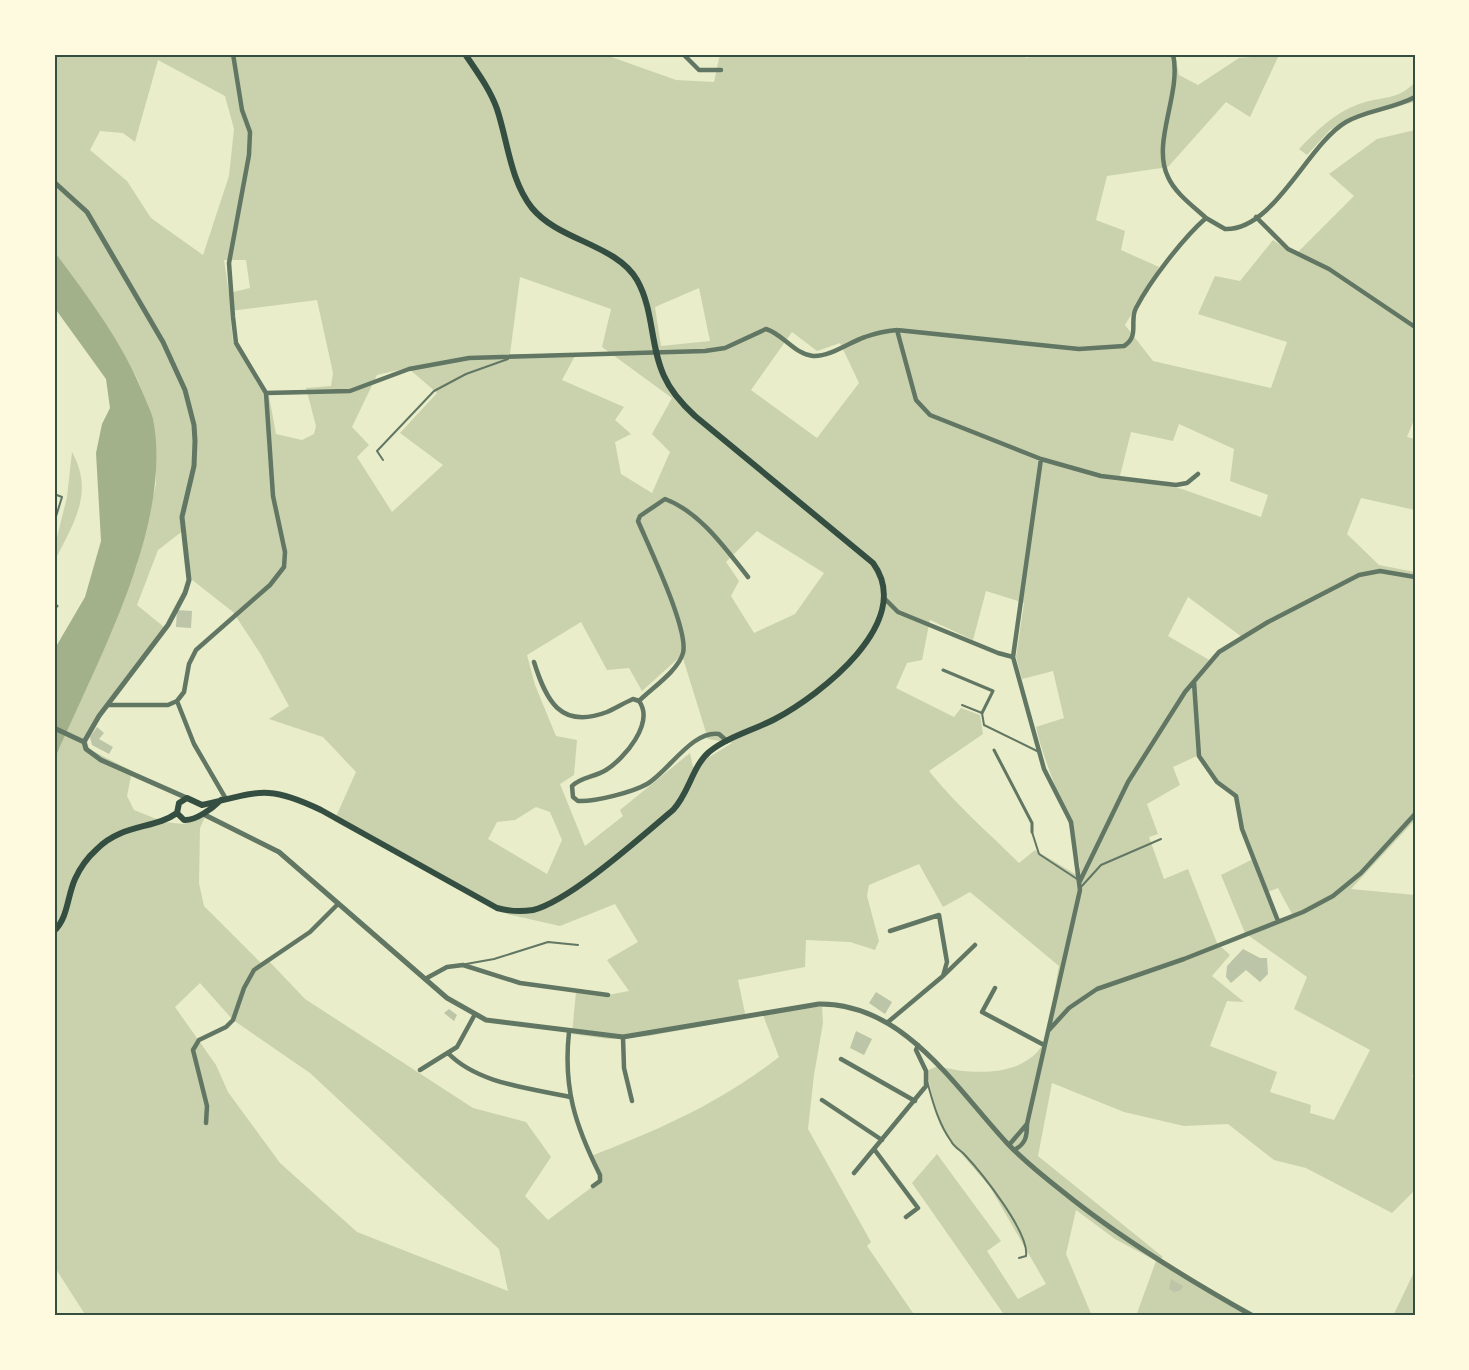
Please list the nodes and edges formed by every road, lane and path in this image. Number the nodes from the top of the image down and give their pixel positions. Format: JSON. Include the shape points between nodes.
{"nodes":[{"id":1,"x":233,"y":54,"type":"edge"},
{"id":2,"x":465,"y":54,"type":"edge"},
{"id":3,"x":683,"y":54,"type":"edge"},
{"id":4,"x":1173,"y":54,"type":"edge"},
{"id":5,"x":721,"y":70,"type":"dead end"},
{"id":6,"x":1415,"y":97,"type":"edge"},
{"id":7,"x":54,"y":182,"type":"edge"},
{"id":8,"x":1206,"y":218,"type":"junction"},
{"id":9,"x":1256,"y":218,"type":"junction"},
{"id":10,"x":1415,"y":327,"type":"edge"},
{"id":11,"x":897,"y":330,"type":"junction"},
{"id":12,"x":657,"y":351,"type":"junction"},
{"id":13,"x":513,"y":357,"type":"junction"},
{"id":14,"x":266,"y":393,"type":"junction"},
{"id":15,"x":383,"y":459,"type":"dead end"},
{"id":16,"x":1041,"y":459,"type":"junction"},
{"id":17,"x":1198,"y":474,"type":"dead end"},
{"id":18,"x":54,"y":494,"type":"edge"},
{"id":19,"x":54,"y":523,"type":"edge"},
{"id":20,"x":748,"y":577,"type":"dead end"},
{"id":21,"x":1415,"y":577,"type":"edge"},
{"id":22,"x":884,"y":598,"type":"junction"},
{"id":23,"x":1013,"y":657,"type":"junction"},
{"id":24,"x":534,"y":662,"type":"dead end"},
{"id":25,"x":943,"y":670,"type":"dead end"},
{"id":26,"x":1194,"y":682,"type":"junction"},
{"id":27,"x":177,"y":701,"type":"junction"},
{"id":28,"x":639,"y":701,"type":"junction"},
{"id":29,"x":108,"y":705,"type":"junction"},
{"id":30,"x":962,"y":705,"type":"dead end"},
{"id":31,"x":982,"y":713,"type":"junction"},
{"id":32,"x":54,"y":728,"type":"edge"},
{"id":33,"x":727,"y":741,"type":"junction"},
{"id":34,"x":84,"y":742,"type":"junction"},
{"id":35,"x":994,"y":750,"type":"dead end"},
{"id":36,"x":1039,"y":752,"type":"junction"},
{"id":37,"x":171,"y":792,"type":"junction"},
{"id":38,"x":187,"y":798,"type":"junction"},
{"id":39,"x":223,"y":799,"type":"junction"},
{"id":40,"x":179,"y":803,"type":"junction"},
{"id":41,"x":200,"y":804,"type":"junction"},
{"id":42,"x":210,"y":811,"type":"junction"},
{"id":43,"x":177,"y":813,"type":"junction"},
{"id":44,"x":201,"y":814,"type":"junction"},
{"id":45,"x":1415,"y":814,"type":"edge"},
{"id":46,"x":168,"y":818,"type":"junction"},
{"id":47,"x":218,"y":819,"type":"junction"},
{"id":48,"x":184,"y":820,"type":"junction"},
{"id":49,"x":1032,"y":832,"type":"joint"},
{"id":50,"x":1161,"y":839,"type":"dead end"},
{"id":51,"x":1080,"y":881,"type":"junction"},
{"id":52,"x":1080,"y":890,"type":"junction"},
{"id":53,"x":338,"y":904,"type":"junction"},
{"id":54,"x":1278,"y":921,"type":"junction"},
{"id":55,"x":54,"y":931,"type":"edge"},
{"id":56,"x":890,"y":931,"type":"dead end"},
{"id":57,"x":578,"y":945,"type":"dead end"},
{"id":58,"x":975,"y":945,"type":"dead end"},
{"id":59,"x":463,"y":965,"type":"junction"},
{"id":60,"x":943,"y":976,"type":"junction"},
{"id":61,"x":425,"y":979,"type":"junction"},
{"id":62,"x":995,"y":988,"type":"dead end"},
{"id":63,"x":608,"y":994,"type":"dead end"},
{"id":64,"x":474,"y":1016,"type":"junction"},
{"id":65,"x":888,"y":1022,"type":"junction"},
{"id":66,"x":569,"y":1032,"type":"junction"},
{"id":67,"x":1047,"y":1032,"type":"junction"},
{"id":68,"x":623,"y":1037,"type":"junction"},
{"id":69,"x":918,"y":1045,"type":"junction"},
{"id":70,"x":1044,"y":1045,"type":"junction"},
{"id":71,"x":448,"y":1053,"type":"junction"},
{"id":72,"x":841,"y":1059,"type":"dead end"},
{"id":73,"x":420,"y":1070,"type":"dead end"},
{"id":74,"x":927,"y":1081,"type":"junction"},
{"id":75,"x":570,"y":1097,"type":"junction"},
{"id":76,"x":822,"y":1100,"type":"dead end"},
{"id":77,"x":632,"y":1101,"type":"dead end"},
{"id":78,"x":915,"y":1101,"type":"junction"},
{"id":79,"x":206,"y":1123,"type":"dead end"},
{"id":80,"x":1027,"y":1124,"type":"junction"},
{"id":81,"x":882,"y":1140,"type":"junction"},
{"id":82,"x":1009,"y":1145,"type":"junction"},
{"id":83,"x":874,"y":1149,"type":"junction"},
{"id":84,"x":1014,"y":1150,"type":"junction"},
{"id":85,"x":854,"y":1173,"type":"dead end"},
{"id":86,"x":593,"y":1186,"type":"dead end"},
{"id":87,"x":906,"y":1217,"type":"dead end"},
{"id":88,"x":1018,"y":1258,"type":"dead end"},
{"id":89,"x":1253,"y":1316,"type":"edge"}],
"edges":[{"from":1,"to":14,"type":"street","via":[[242,110],[250,132],[229,263],[233,316],[236,343]]},
{"from":2,"to":12,"type":"main road","via":[[497,108],[525,198],[547,223],[631,271],[645,299]]},
{"from":3,"to":5,"type":"street","via":[[699,70]]},
{"from":4,"to":8,"type":"street","via":[[1176,79],[1163,145],[1164,165],[1170,182]]},
{"from":6,"to":9,"type":"street","via":[[1346,122],[1314,153],[1293,183]]},
{"from":7,"to":29,"type":"street","via":[[87,212],[163,342],[185,390],[194,424],[194,466],[182,517],[189,580],[185,594],[168,625]]},
{"from":8,"to":9,"type":"street","via":[[1232,230]]},
{"from":8,"to":11,"type":"street","via":[[1188,236],[1137,307],[1134,335],[1119,348],[1079,349]]},
{"from":9,"to":10,"type":"street","via":[[1288,249],[1329,268]]},
{"from":11,"to":12,"type":"street","via":[[813,356],[797,350],[766,328],[715,350]]},
{"from":11,"to":16,"type":"street","via":[[916,400],[930,415]]},
{"from":12,"to":13,"type":"street"},
{"from":12,"to":22,"type":"main road","via":[[663,375],[684,406],[869,558],[880,574]]},
{"from":13,"to":14,"type":"street","via":[[469,358],[409,369],[350,391]]},
{"from":13,"to":15,"type":"lane","via":[[434,391],[377,451]]},
{"from":14,"to":27,"type":"street","via":[[273,496],[285,552],[284,567],[270,585],[196,650],[184,692]]},
{"from":16,"to":17,"type":"street","via":[[1101,476],[1176,485],[1187,483]]},
{"from":16,"to":23,"type":"street"},
{"from":18,"to":19,"type":"lane","via":[[62,497]]},
{"from":20,"to":28,"type":"street","via":[[701,523],[673,502],[665,499],[640,516],[638,521],[678,620],[683,648],[677,663]]},
{"from":21,"to":26,"type":"street","via":[[1372,571],[1351,578],[1230,644],[1211,659]]},
{"from":22,"to":23,"type":"street","via":[[898,612]]},
{"from":22,"to":33,"type":"main road","via":[[871,637],[836,674],[790,710]]},
{"from":23,"to":36,"type":"street"},
{"from":24,"to":28,"type":"street","via":[[546,696],[564,713],[590,716],[630,700]]},
{"from":25,"to":31,"type":"street","via":[[993,691]]},
{"from":26,"to":51,"type":"street","via":[[1128,782]]},
{"from":26,"to":54,"type":"street","via":[[1199,756],[1215,780],[1236,796],[1242,829]]},
{"from":27,"to":29,"type":"street"},
{"from":27,"to":39,"type":"street"},
{"from":28,"to":33,"type":"street","via":[[643,720],[634,740],[609,768],[574,783],[571,789],[575,800],[587,801],[648,784],[704,735],[719,734]]},
{"from":29,"to":34,"type":"street"},
{"from":30,"to":31,"type":"lane"},
{"from":31,"to":36,"type":"lane","via":[[984,725]]},
{"from":32,"to":34,"type":"street"},
{"from":33,"to":39,"type":"main road","via":[[704,758],[685,796],[673,810],[566,894],[532,910],[496,908],[303,801],[266,792]]},
{"from":34,"to":37,"type":"street","via":[[86,749],[101,760]]},
{"from":35,"to":49,"type":"street","via":[[1032,823]]},
{"from":36,"to":51,"type":"street","via":[[1069,815]]},
{"from":37,"to":38,"type":"street"},
{"from":37,"to":40,"type":"street"},
{"from":38,"to":40,"type":"main road"},
{"from":38,"to":41,"type":"main road"},
{"from":39,"to":41,"type":"main road"},
{"from":39,"to":42,"type":"main road"},
{"from":40,"to":43,"type":"main road"},
{"from":41,"to":42,"type":"street"},
{"from":41,"to":44,"type":"main road"},
{"from":42,"to":44,"type":"main road"},
{"from":42,"to":47,"type":"street"},
{"from":43,"to":46,"type":"main road"},
{"from":43,"to":48,"type":"main road"},
{"from":44,"to":47,"type":"street"},
{"from":44,"to":48,"type":"main road"},
{"from":45,"to":54,"type":"street","via":[[1343,890]]},
{"from":46,"to":48,"type":"main road"},
{"from":46,"to":55,"type":"main road","via":[[120,833],[97,849],[75,879],[62,922]]},
{"from":47,"to":53,"type":"street","via":[[279,852]]},
{"from":49,"to":51,"type":"lane","via":[[1039,854]]},
{"from":50,"to":52,"type":"lane","via":[[1101,865]]},
{"from":51,"to":52,"type":"street"},
{"from":52,"to":67,"type":"street"},
{"from":53,"to":61,"type":"street"},
{"from":53,"to":79,"type":"street","via":[[310,932],[254,970],[233,1020],[200,1040],[193,1050],[207,1106]]},
{"from":54,"to":67,"type":"street","via":[[1097,989],[1069,1008]]},
{"from":56,"to":60,"type":"street","via":[[939,915],[946,962]]},
{"from":57,"to":59,"type":"lane","via":[[548,942],[494,960]]},
{"from":58,"to":60,"type":"street"},
{"from":59,"to":61,"type":"street","via":[[447,967]]},
{"from":59,"to":63,"type":"street","via":[[520,983]]},
{"from":60,"to":65,"type":"street"},
{"from":61,"to":64,"type":"street"},
{"from":62,"to":70,"type":"street","via":[[982,1012]]},
{"from":64,"to":66,"type":"street","via":[[496,1023]]},
{"from":64,"to":71,"type":"street","via":[[463,1040]]},
{"from":65,"to":68,"type":"street","via":[[859,1009],[819,1004]]},
{"from":65,"to":69,"type":"street"},
{"from":66,"to":68,"type":"street"},
{"from":66,"to":75,"type":"street"},
{"from":67,"to":70,"type":"street"},
{"from":68,"to":77,"type":"street","via":[[624,1068]]},
{"from":69,"to":74,"type":"street","via":[[915,1050]]},
{"from":69,"to":82,"type":"street"},
{"from":70,"to":80,"type":"street"},
{"from":71,"to":73,"type":"street"},
{"from":71,"to":75,"type":"street","via":[[464,1066],[492,1078]]},
{"from":72,"to":78,"type":"street"},
{"from":74,"to":78,"type":"street"},
{"from":74,"to":88,"type":"lane","via":[[940,1124],[952,1144],[965,1155],[1020,1230],[1028,1248],[1026,1256]]},
{"from":75,"to":86,"type":"street","via":[[600,1175],[600,1181]]},
{"from":76,"to":81,"type":"street"},
{"from":78,"to":81,"type":"street"},
{"from":80,"to":82,"type":"street"},
{"from":80,"to":84,"type":"street","via":[[1024,1142]]},
{"from":81,"to":83,"type":"street"},
{"from":82,"to":84,"type":"street"},
{"from":83,"to":85,"type":"street"},
{"from":83,"to":87,"type":"street","via":[[918,1208]]},
{"from":84,"to":89,"type":"street","via":[[1061,1191],[1189,1281]]}]}
